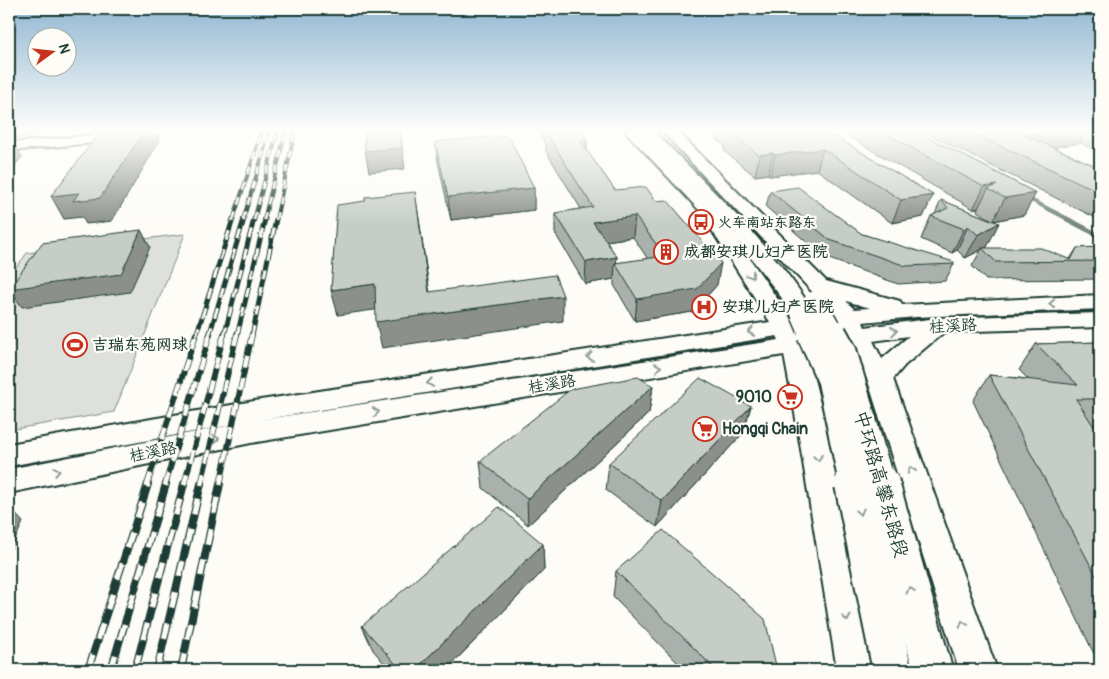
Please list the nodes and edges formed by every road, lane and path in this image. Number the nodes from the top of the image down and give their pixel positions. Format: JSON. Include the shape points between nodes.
{"nodes":[{"id":1,"x":662,"y":162,"type":"edge"},
{"id":2,"x":674,"y":162,"type":"edge"},
{"id":3,"x":687,"y":162,"type":"edge"},
{"id":4,"x":691,"y":162,"type":"edge"},
{"id":5,"x":1100,"y":302,"type":"edge"},
{"id":6,"x":916,"y":310,"type":"junction"},
{"id":7,"x":803,"y":315,"type":"junction"},
{"id":8,"x":1100,"y":320,"type":"edge"},
{"id":9,"x":938,"y":325,"type":"junction"},
{"id":10,"x":854,"y":326,"type":"junction"},
{"id":11,"x":879,"y":378,"type":"junction"},
{"id":12,"x":9,"y":455,"type":"edge"},
{"id":13,"x":9,"y":481,"type":"edge"},
{"id":14,"x":857,"y":670,"type":"edge"},
{"id":15,"x":892,"y":670,"type":"edge"},
{"id":16,"x":933,"y":670,"type":"edge"},
{"id":17,"x":978,"y":670,"type":"edge"}],
"edges":[{"from":1,"to":7,"type":"main road","one_way":true},
{"from":2,"to":7,"type":"main road","via":[[748,241],[792,295]]},
{"from":3,"to":7,"type":"main road","via":[[764,239]]},
{"from":4,"to":7,"type":"main road"},
{"from":5,"to":6,"type":"main road","name":"桂溪路","one_way":true},
{"from":6,"to":7,"type":"main road","via":[[873,302]]},
{"from":6,"to":10,"type":"main road","name":"桂溪路"},
{"from":7,"to":10,"type":"main road"},
{"from":7,"to":10,"type":"main road","name":"桂溪路"},
{"from":7,"to":12,"type":"main road","name":"桂溪路","one_way":true},
{"from":13,"to":7,"type":"main road","name":"桂溪路","one_way":true},
{"from":7,"to":14,"type":"main road","one_way":true,"via":[[812,429]]},
{"from":7,"to":15,"type":"main road","name":"中环路高攀东路段","one_way":true,"bridge":true,"via":[[832,379]]},
{"from":16,"to":7,"type":"main road","name":"中环路高攀东路段","one_way":true,"bridge":true,"via":[[842,352]]},
{"from":8,"to":9,"type":"main road","name":"桂溪路"},
{"from":10,"to":9,"type":"main road","name":"桂溪路","one_way":true},
{"from":9,"to":11,"type":"main road","via":[[896,359]]},
{"from":10,"to":11,"type":"main road"},
{"from":17,"to":11,"type":"main road","one_way":true}]}
